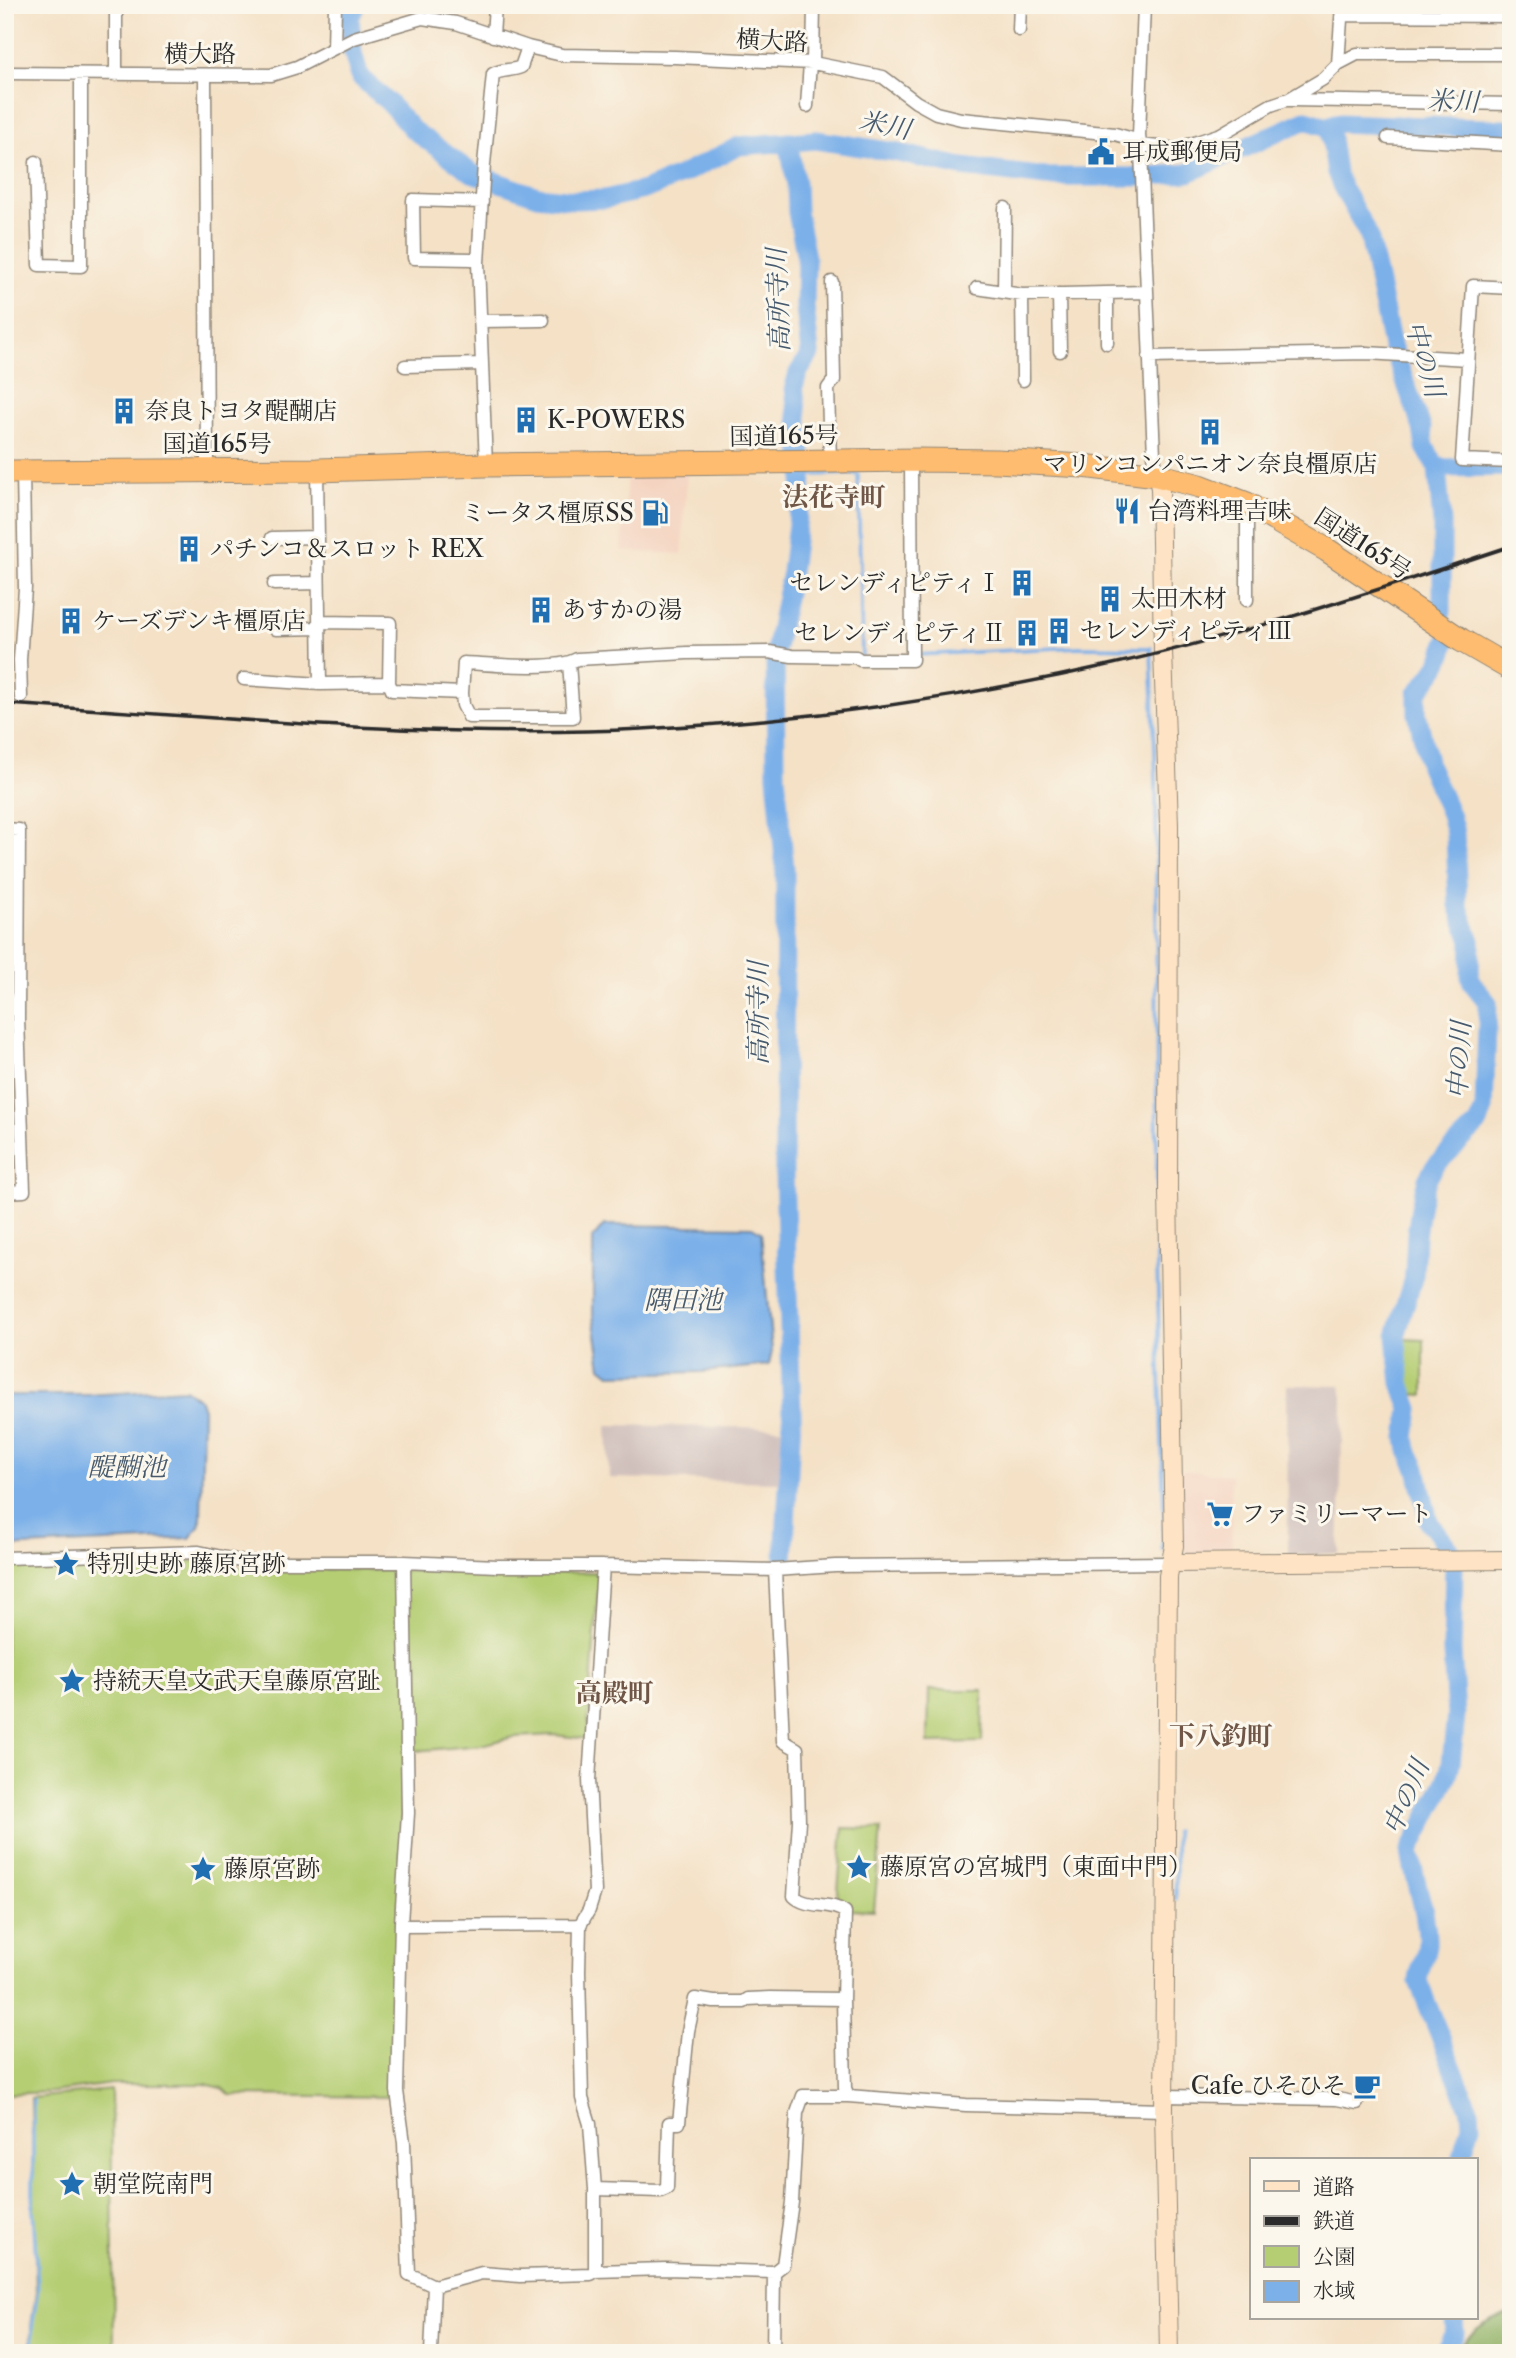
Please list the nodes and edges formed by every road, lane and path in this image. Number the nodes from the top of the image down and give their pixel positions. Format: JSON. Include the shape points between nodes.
{"nodes":[{"id":1,"x":116,"y":5,"type":"edge"},
{"id":2,"x":335,"y":5,"type":"edge"},
{"id":3,"x":495,"y":5,"type":"edge"},
{"id":4,"x":814,"y":5,"type":"edge"},
{"id":5,"x":1020,"y":5,"type":"edge"},
{"id":6,"x":1144,"y":5,"type":"edge"},
{"id":7,"x":1342,"y":10,"type":"edge"},
{"id":8,"x":1511,"y":16,"type":"edge"},
{"id":9,"x":1019,"y":30,"type":"dead end"},
{"id":10,"x":493,"y":36,"type":"junction"},
{"id":11,"x":336,"y":47,"type":"junction"},
{"id":12,"x":527,"y":47,"type":"junction"},
{"id":13,"x":1511,"y":54,"type":"edge"},
{"id":14,"x":811,"y":63,"type":"junction"},
{"id":15,"x":1338,"y":64,"type":"junction"},
{"id":16,"x":5,"y":73,"type":"edge"},
{"id":17,"x":81,"y":74,"type":"junction"},
{"id":18,"x":116,"y":75,"type":"junction"},
{"id":19,"x":205,"y":75,"type":"junction"},
{"id":20,"x":1289,"y":100,"type":"junction"},
{"id":21,"x":1511,"y":104,"type":"edge"},
{"id":22,"x":807,"y":106,"type":"dead end"},
{"id":23,"x":1388,"y":138,"type":"dead end"},
{"id":24,"x":1140,"y":145,"type":"junction"},
{"id":25,"x":1511,"y":145,"type":"edge"},
{"id":26,"x":36,"y":162,"type":"dead end"},
{"id":27,"x":482,"y":196,"type":"junction"},
{"id":28,"x":1005,"y":208,"type":"dead end"},
{"id":29,"x":478,"y":263,"type":"junction"},
{"id":30,"x":832,"y":282,"type":"dead end"},
{"id":31,"x":977,"y":288,"type":"dead end"},
{"id":32,"x":1511,"y":288,"type":"edge"},
{"id":33,"x":1004,"y":292,"type":"junction"},
{"id":34,"x":1147,"y":292,"type":"junction"},
{"id":35,"x":1107,"y":293,"type":"junction"},
{"id":36,"x":1059,"y":294,"type":"junction"},
{"id":37,"x":1022,"y":295,"type":"junction"},
{"id":38,"x":543,"y":320,"type":"dead end"},
{"id":39,"x":480,"y":321,"type":"junction"},
{"id":40,"x":1107,"y":343,"type":"dead end"},
{"id":41,"x":1060,"y":351,"type":"dead end"},
{"id":42,"x":1149,"y":357,"type":"junction"},
{"id":43,"x":1467,"y":359,"type":"junction"},
{"id":44,"x":481,"y":364,"type":"junction"},
{"id":45,"x":405,"y":366,"type":"dead end"},
{"id":46,"x":1024,"y":380,"type":"dead end"},
{"id":47,"x":911,"y":460,"type":"junction"},
{"id":48,"x":830,"y":462,"type":"junction"},
{"id":49,"x":1511,"y":462,"type":"edge"},
{"id":50,"x":486,"y":465,"type":"junction"},
{"id":51,"x":207,"y":469,"type":"junction"},
{"id":52,"x":317,"y":470,"type":"junction"},
{"id":53,"x":14,"y":472,"type":"edge"},
{"id":54,"x":1157,"y":475,"type":"junction"},
{"id":55,"x":1247,"y":504,"type":"junction"},
{"id":56,"x":318,"y":537,"type":"junction"},
{"id":57,"x":272,"y":538,"type":"dead end"},
{"id":58,"x":318,"y":583,"type":"junction"},
{"id":59,"x":274,"y":584,"type":"dead end"},
{"id":60,"x":1247,"y":600,"type":"dead end"},
{"id":61,"x":319,"y":625,"type":"junction"},
{"id":62,"x":276,"y":629,"type":"dead end"},
{"id":63,"x":569,"y":663,"type":"junction"},
{"id":64,"x":1511,"y":669,"type":"edge"},
{"id":65,"x":244,"y":679,"type":"dead end"},
{"id":66,"x":389,"y":683,"type":"junction"},
{"id":67,"x":320,"y":684,"type":"junction"},
{"id":68,"x":462,"y":693,"type":"junction"},
{"id":69,"x":21,"y":698,"type":"dead end"},
{"id":70,"x":5,"y":829,"type":"edge"},
{"id":71,"x":12,"y":1019,"type":"edge"},
{"id":72,"x":5,"y":1192,"type":"edge"},
{"id":73,"x":5,"y":1558,"type":"edge"},
{"id":74,"x":1511,"y":1560,"type":"edge"},
{"id":75,"x":404,"y":1562,"type":"junction"},
{"id":76,"x":1171,"y":1563,"type":"junction"},
{"id":77,"x":603,"y":1566,"type":"junction"},
{"id":78,"x":775,"y":1570,"type":"junction"},
{"id":79,"x":580,"y":1925,"type":"junction"},
{"id":80,"x":401,"y":1926,"type":"junction"},
{"id":81,"x":843,"y":1999,"type":"junction"},
{"id":82,"x":848,"y":2096,"type":"junction"},
{"id":83,"x":1165,"y":2103,"type":"junction"},
{"id":84,"x":1357,"y":2103,"type":"dead end"},
{"id":85,"x":595,"y":2189,"type":"junction"},
{"id":86,"x":594,"y":2271,"type":"junction"},
{"id":87,"x":774,"y":2272,"type":"junction"},
{"id":88,"x":434,"y":2286,"type":"junction"},
{"id":89,"x":431,"y":2353,"type":"edge"},
{"id":90,"x":773,"y":2353,"type":"edge"},
{"id":91,"x":1169,"y":2353,"type":"edge"}],
"edges":[{"from":1,"to":18,"type":"street"},
{"from":2,"to":11,"type":"street"},
{"from":3,"to":10,"type":"street"},
{"from":4,"to":14,"type":"street"},
{"from":5,"to":9,"type":"street"},
{"from":6,"to":24,"type":"street"},
{"from":7,"to":8,"type":"street"},
{"from":7,"to":15,"type":"street"},
{"from":10,"to":11,"type":"street","name":"横大路","via":[[456,23],[422,18]]},
{"from":10,"to":12,"type":"street","name":"横大路"},
{"from":11,"to":19,"type":"street","name":"横大路","via":[[298,68],[271,75]]},
{"from":12,"to":14,"type":"street","name":"横大路","via":[[562,55]]},
{"from":12,"to":27,"type":"street","via":[[521,67],[493,74]]},
{"from":13,"to":15,"type":"street","name":"横大路","via":[[1357,54]]},
{"from":14,"to":22,"type":"street"},
{"from":14,"to":24,"type":"street","name":"横大路","via":[[883,77],[936,113],[1115,134]]},
{"from":15,"to":20,"type":"street","name":"横大路"},
{"from":16,"to":17,"type":"street","name":"横大路"},
{"from":17,"to":18,"type":"street","name":"横大路"},
{"from":17,"to":26,"type":"street","via":[[81,266],[39,265]]},
{"from":18,"to":19,"type":"street","name":"横大路"},
{"from":19,"to":51,"type":"street"},
{"from":20,"to":21,"type":"street"},
{"from":20,"to":24,"type":"street","name":"横大路","via":[[1270,105],[1221,134],[1175,149]]},
{"from":23,"to":25,"type":"street"},
{"from":24,"to":34,"type":"street"},
{"from":27,"to":29,"type":"street"},
{"from":27,"to":29,"type":"street","via":[[413,200],[414,258],[472,259]]},
{"from":28,"to":33,"type":"street"},
{"from":29,"to":39,"type":"street"},
{"from":30,"to":48,"type":"street"},
{"from":31,"to":33,"type":"street"},
{"from":32,"to":43,"type":"street","via":[[1473,286]]},
{"from":33,"to":37,"type":"street"},
{"from":34,"to":35,"type":"street"},
{"from":34,"to":42,"type":"street"},
{"from":35,"to":36,"type":"street"},
{"from":35,"to":40,"type":"street"},
{"from":36,"to":37,"type":"street"},
{"from":36,"to":41,"type":"street"},
{"from":37,"to":46,"type":"street"},
{"from":38,"to":39,"type":"street"},
{"from":39,"to":44,"type":"street"},
{"from":42,"to":43,"type":"street","via":[[1367,353]]},
{"from":42,"to":54,"type":"street"},
{"from":43,"to":49,"type":"street","via":[[1462,460]]},
{"from":44,"to":45,"type":"street"},
{"from":44,"to":50,"type":"street"},
{"from":47,"to":48,"type":"highway","name":"国道165号"},
{"from":47,"to":54,"type":"highway","name":"国道165号","via":[[1083,466]]},
{"from":47,"to":63,"type":"street","via":[[912,660],[673,653]]},
{"from":48,"to":50,"type":"highway","name":"国道165号"},
{"from":50,"to":52,"type":"highway","name":"国道165号"},
{"from":51,"to":52,"type":"highway","name":"国道165号"},
{"from":51,"to":53,"type":"highway","name":"国道165号"},
{"from":52,"to":56,"type":"street"},
{"from":53,"to":69,"type":"street","via":[[24,588]]},
{"from":54,"to":55,"type":"highway","name":"国道165号"},
{"from":54,"to":76,"type":"street","via":[[1169,825]]},
{"from":55,"to":60,"type":"street"},
{"from":55,"to":64,"type":"highway","name":"国道165号"},
{"from":56,"to":57,"type":"street"},
{"from":56,"to":58,"type":"street"},
{"from":58,"to":59,"type":"street"},
{"from":58,"to":61,"type":"street"},
{"from":61,"to":62,"type":"street"},
{"from":61,"to":66,"type":"street","via":[[390,622]]},
{"from":61,"to":67,"type":"street"},
{"from":63,"to":68,"type":"street","via":[[464,663]]},
{"from":63,"to":68,"type":"street","via":[[573,718],[470,717]]},
{"from":65,"to":67,"type":"street"},
{"from":66,"to":67,"type":"street"},
{"from":66,"to":68,"type":"street","via":[[392,690]]},
{"from":70,"to":71,"type":"street","via":[[19,830]]},
{"from":71,"to":72,"type":"street","via":[[24,1191]]},
{"from":73,"to":75,"type":"street","via":[[199,1552],[244,1562]]},
{"from":74,"to":76,"type":"street"},
{"from":75,"to":77,"type":"street"},
{"from":75,"to":80,"type":"street","via":[[408,1813]]},
{"from":76,"to":78,"type":"street"},
{"from":76,"to":83,"type":"street"},
{"from":77,"to":78,"type":"street"},
{"from":77,"to":79,"type":"street","via":[[589,1780],[595,1891]]},
{"from":78,"to":81,"type":"street","via":[[783,1741],[797,1749],[794,1896],[800,1902],[839,1907],[845,1912]]},
{"from":79,"to":80,"type":"street"},
{"from":79,"to":85,"type":"street","via":[[582,2098],[590,2124]]},
{"from":80,"to":88,"type":"street","via":[[397,2091],[404,2143],[409,2274]]},
{"from":81,"to":82,"type":"street"},
{"from":81,"to":85,"type":"street","via":[[695,1999],[679,2123],[669,2123],[667,2188]]},
{"from":82,"to":83,"type":"street","via":[[967,2105]]},
{"from":82,"to":87,"type":"street","via":[[803,2096],[797,2113],[783,2265]]},
{"from":83,"to":84,"type":"street","via":[[1337,2099]]},
{"from":83,"to":91,"type":"street"},
{"from":85,"to":86,"type":"street"},
{"from":86,"to":87,"type":"street"},
{"from":86,"to":88,"type":"street","via":[[560,2276],[482,2273]]},
{"from":87,"to":90,"type":"street"},
{"from":88,"to":89,"type":"street"}]}
